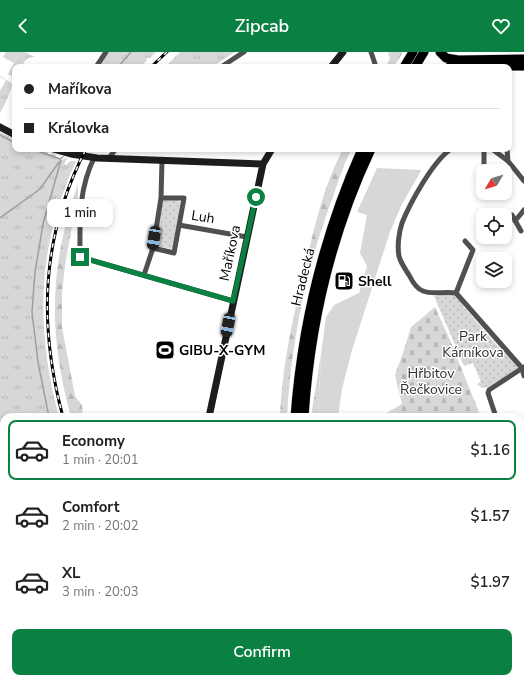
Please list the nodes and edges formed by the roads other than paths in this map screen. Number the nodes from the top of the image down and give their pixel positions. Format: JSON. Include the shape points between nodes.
{"nodes":[{"id":1,"x":106,"y":52,"type":"edge"},
{"id":2,"x":244,"y":52,"type":"edge"},
{"id":3,"x":342,"y":52,"type":"edge"},
{"id":4,"x":371,"y":52,"type":"edge"},
{"id":5,"x":413,"y":52,"type":"edge"},
{"id":6,"x":424,"y":52,"type":"edge"},
{"id":7,"x":440,"y":52,"type":"edge"},
{"id":8,"x":524,"y":59,"type":"edge"},
{"id":9,"x":98,"y":64,"type":"edge"},
{"id":10,"x":226,"y":64,"type":"edge"},
{"id":11,"x":333,"y":64,"type":"edge"},
{"id":12,"x":375,"y":64,"type":"edge"},
{"id":13,"x":406,"y":64,"type":"edge"},
{"id":14,"x":417,"y":64,"type":"edge"},
{"id":15,"x":512,"y":66,"type":"edge"},
{"id":16,"x":524,"y":66,"type":"edge"},
{"id":17,"x":0,"y":127,"type":"edge"},
{"id":18,"x":12,"y":133,"type":"edge"},
{"id":19,"x":62,"y":152,"type":"edge"},
{"id":20,"x":114,"y":152,"type":"edge"},
{"id":21,"x":270,"y":152,"type":"edge"},
{"id":22,"x":361,"y":152,"type":"edge"},
{"id":23,"x":370,"y":152,"type":"edge"},
{"id":24,"x":447,"y":152,"type":"edge"},
{"id":25,"x":484,"y":152,"type":"edge"},
{"id":26,"x":496,"y":152,"type":"edge"},
{"id":27,"x":507,"y":152,"type":"edge"},
{"id":28,"x":94,"y":158,"type":"junction"},
{"id":29,"x":108,"y":159,"type":"junction"},
{"id":30,"x":508,"y":160,"type":"junction"},
{"id":31,"x":162,"y":161,"type":"junction"},
{"id":32,"x":263,"y":164,"type":"junction"},
{"id":33,"x":484,"y":164,"type":"edge"},
{"id":34,"x":524,"y":181,"type":"edge"},
{"id":35,"x":161,"y":198,"type":"junction"},
{"id":36,"x":524,"y":210,"type":"edge"},
{"id":37,"x":512,"y":215,"type":"dead end"},
{"id":38,"x":515,"y":222,"type":"junction"},
{"id":39,"x":179,"y":225,"type":"junction"},
{"id":40,"x":521,"y":232,"type":"dead end"},
{"id":41,"x":247,"y":237,"type":"junction"},
{"id":42,"x":465,"y":241,"type":"dead end"},
{"id":43,"x":153,"y":248,"type":"junction"},
{"id":44,"x":144,"y":275,"type":"junction"},
{"id":45,"x":456,"y":293,"type":"junction"},
{"id":46,"x":233,"y":301,"type":"junction"},
{"id":47,"x":523,"y":368,"type":"edge"},
{"id":48,"x":524,"y":376,"type":"edge"},
{"id":49,"x":210,"y":413,"type":"edge"},
{"id":50,"x":295,"y":413,"type":"edge"},
{"id":51,"x":304,"y":413,"type":"edge"},
{"id":52,"x":495,"y":413,"type":"edge"}],
"edges":[{"from":1,"to":9,"type":"street"},
{"from":2,"to":10,"type":"street"},
{"from":3,"to":11,"type":"street"},
{"from":4,"to":12,"type":"street"},
{"from":5,"to":13,"type":"highway"},
{"from":6,"to":14,"type":"highway"},
{"from":7,"to":8,"type":"highway","via":[[446,58],[458,60]]},
{"from":15,"to":16,"type":"highway"},
{"from":17,"to":18,"type":"street"},
{"from":19,"to":28,"type":"street"},
{"from":20,"to":29,"type":"street"},
{"from":21,"to":32,"type":"street","name":"Maříkova"},
{"from":22,"to":50,"type":"highway","name":"Hradecká","via":[[337,210],[322,257],[307,324]]},
{"from":23,"to":51,"type":"highway","via":[[350,201],[318,311]]},
{"from":24,"to":45,"type":"street","via":[[426,178],[402,224],[399,257],[412,280],[422,291]]},
{"from":25,"to":33,"type":"street"},
{"from":26,"to":30,"type":"street"},
{"from":27,"to":30,"type":"street"},
{"from":28,"to":29,"type":"street"},
{"from":28,"to":44,"type":"street","via":[[81,198],[80,257]]},
{"from":29,"to":31,"type":"street"},
{"from":30,"to":34,"type":"street"},
{"from":31,"to":32,"type":"street"},
{"from":31,"to":35,"type":"street"},
{"from":32,"to":41,"type":"street","name":"Maříkova"},
{"from":35,"to":39,"type":"street","via":[[184,198]]},
{"from":35,"to":43,"type":"street"},
{"from":36,"to":38,"type":"street"},
{"from":37,"to":38,"type":"street"},
{"from":38,"to":40,"type":"street"},
{"from":39,"to":41,"type":"street","name":"Luh"},
{"from":39,"to":43,"type":"street","via":[[174,253]]},
{"from":41,"to":46,"type":"street","name":"Maříkova"},
{"from":42,"to":45,"type":"street","via":[[473,250]]},
{"from":43,"to":44,"type":"street"},
{"from":44,"to":46,"type":"street"},
{"from":45,"to":47,"type":"street"},
{"from":46,"to":49,"type":"street","name":"Maříkova"},
{"from":47,"to":48,"type":"street"},
{"from":47,"to":52,"type":"street","via":[[489,390]]}]}
